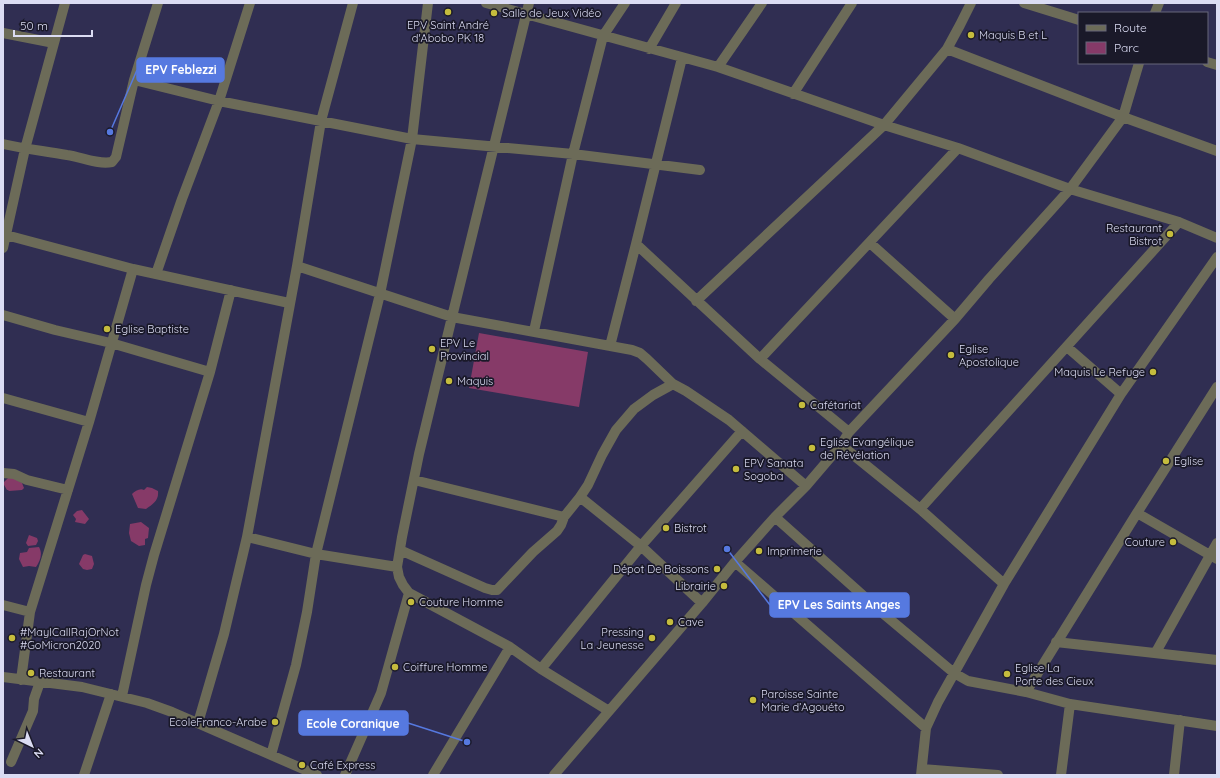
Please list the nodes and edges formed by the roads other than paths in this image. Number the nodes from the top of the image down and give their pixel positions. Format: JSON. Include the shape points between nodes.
{"nodes":[{"id":1,"x":65,"y":3,"type":"edge"},
{"id":2,"x":158,"y":3,"type":"edge"},
{"id":3,"x":250,"y":3,"type":"edge"},
{"id":4,"x":354,"y":3,"type":"edge"},
{"id":5,"x":428,"y":3,"type":"edge"},
{"id":6,"x":486,"y":3,"type":"edge"},
{"id":7,"x":529,"y":3,"type":"edge"},
{"id":8,"x":625,"y":3,"type":"edge"},
{"id":9,"x":676,"y":3,"type":"edge"},
{"id":10,"x":762,"y":3,"type":"edge"},
{"id":11,"x":852,"y":3,"type":"edge"},
{"id":12,"x":971,"y":3,"type":"edge"},
{"id":13,"x":1024,"y":3,"type":"edge"},
{"id":14,"x":526,"y":13,"type":"junction"},
{"id":15,"x":1078,"y":20,"type":"edge"},
{"id":16,"x":3,"y":33,"type":"edge"},
{"id":17,"x":603,"y":36,"type":"junction"},
{"id":18,"x":54,"y":43,"type":"junction"},
{"id":19,"x":649,"y":49,"type":"junction"},
{"id":20,"x":947,"y":49,"type":"junction"},
{"id":21,"x":682,"y":58,"type":"junction"},
{"id":22,"x":1138,"y":64,"type":"edge"},
{"id":23,"x":718,"y":67,"type":"junction"},
{"id":24,"x":134,"y":80,"type":"junction"},
{"id":25,"x":793,"y":94,"type":"junction"},
{"id":26,"x":219,"y":101,"type":"junction"},
{"id":27,"x":1123,"y":117,"type":"junction"},
{"id":28,"x":321,"y":121,"type":"junction"},
{"id":29,"x":884,"y":125,"type":"junction"},
{"id":30,"x":412,"y":139,"type":"junction"},
{"id":31,"x":3,"y":144,"type":"edge"},
{"id":32,"x":495,"y":146,"type":"junction"},
{"id":33,"x":958,"y":148,"type":"junction"},
{"id":34,"x":25,"y":149,"type":"junction"},
{"id":35,"x":1217,"y":151,"type":"edge"},
{"id":36,"x":573,"y":154,"type":"junction"},
{"id":37,"x":656,"y":165,"type":"junction"},
{"id":38,"x":700,"y":170,"type":"dead end"},
{"id":39,"x":1070,"y":189,"type":"junction"},
{"id":40,"x":7,"y":210,"type":"edge"},
{"id":41,"x":1179,"y":222,"type":"junction"},
{"id":42,"x":6,"y":235,"type":"junction"},
{"id":43,"x":1217,"y":238,"type":"edge"},
{"id":44,"x":636,"y":244,"type":"junction"},
{"id":45,"x":870,"y":244,"type":"junction"},
{"id":46,"x":3,"y":248,"type":"edge"},
{"id":47,"x":1217,"y":257,"type":"edge"},
{"id":48,"x":296,"y":266,"type":"junction"},
{"id":49,"x":133,"y":269,"type":"junction"},
{"id":50,"x":156,"y":274,"type":"junction"},
{"id":51,"x":231,"y":290,"type":"junction"},
{"id":52,"x":380,"y":294,"type":"junction"},
{"id":53,"x":696,"y":301,"type":"junction"},
{"id":54,"x":289,"y":303,"type":"junction"},
{"id":55,"x":3,"y":315,"type":"edge"},
{"id":56,"x":452,"y":316,"type":"junction"},
{"id":57,"x":955,"y":319,"type":"junction"},
{"id":58,"x":534,"y":331,"type":"junction"},
{"id":59,"x":111,"y":343,"type":"junction"},
{"id":60,"x":610,"y":346,"type":"junction"},
{"id":61,"x":1066,"y":347,"type":"junction"},
{"id":62,"x":760,"y":359,"type":"junction"},
{"id":63,"x":210,"y":372,"type":"junction"},
{"id":64,"x":673,"y":384,"type":"junction"},
{"id":65,"x":1217,"y":387,"type":"edge"},
{"id":66,"x":1121,"y":394,"type":"junction"},
{"id":67,"x":3,"y":398,"type":"edge"},
{"id":68,"x":89,"y":422,"type":"junction"},
{"id":69,"x":742,"y":431,"type":"junction"},
{"id":70,"x":849,"y":432,"type":"junction"},
{"id":71,"x":841,"y":445,"type":"junction"},
{"id":72,"x":3,"y":473,"type":"edge"},
{"id":73,"x":414,"y":480,"type":"junction"},
{"id":74,"x":806,"y":486,"type":"junction"},
{"id":75,"x":68,"y":490,"type":"junction"},
{"id":76,"x":580,"y":497,"type":"junction"},
{"id":77,"x":920,"y":509,"type":"junction"},
{"id":78,"x":1137,"y":513,"type":"junction"},
{"id":79,"x":775,"y":517,"type":"junction"},
{"id":80,"x":564,"y":518,"type":"junction"},
{"id":81,"x":247,"y":537,"type":"junction"},
{"id":82,"x":1217,"y":543,"type":"edge"},
{"id":83,"x":641,"y":546,"type":"junction"},
{"id":84,"x":400,"y":550,"type":"junction"},
{"id":85,"x":316,"y":554,"type":"junction"},
{"id":86,"x":1213,"y":557,"type":"edge"},
{"id":87,"x":736,"y":562,"type":"junction"},
{"id":88,"x":397,"y":567,"type":"junction"},
{"id":89,"x":1004,"y":584,"type":"junction"},
{"id":90,"x":409,"y":593,"type":"junction"},
{"id":91,"x":702,"y":603,"type":"junction"},
{"id":92,"x":3,"y":605,"type":"edge"},
{"id":93,"x":30,"y":612,"type":"junction"},
{"id":94,"x":1056,"y":642,"type":"junction"},
{"id":95,"x":510,"y":647,"type":"junction"},
{"id":96,"x":1156,"y":652,"type":"junction"},
{"id":97,"x":1217,"y":660,"type":"edge"},
{"id":98,"x":541,"y":669,"type":"junction"},
{"id":99,"x":954,"y":673,"type":"junction"},
{"id":100,"x":3,"y":677,"type":"edge"},
{"id":101,"x":21,"y":680,"type":"junction"},
{"id":102,"x":40,"y":682,"type":"junction"},
{"id":103,"x":1026,"y":692,"type":"junction"},
{"id":104,"x":111,"y":694,"type":"junction"},
{"id":105,"x":122,"y":696,"type":"junction"},
{"id":106,"x":1070,"y":704,"type":"junction"},
{"id":107,"x":610,"y":711,"type":"junction"},
{"id":108,"x":1180,"y":720,"type":"junction"},
{"id":109,"x":198,"y":723,"type":"junction"},
{"id":110,"x":1217,"y":726,"type":"edge"},
{"id":111,"x":926,"y":728,"type":"junction"},
{"id":112,"x":271,"y":755,"type":"junction"},
{"id":113,"x":12,"y":762,"type":"dead end"},
{"id":114,"x":922,"y":772,"type":"edge"},
{"id":115,"x":84,"y":775,"type":"edge"},
{"id":116,"x":317,"y":775,"type":"edge"},
{"id":117,"x":345,"y":775,"type":"edge"},
{"id":118,"x":433,"y":775,"type":"edge"},
{"id":119,"x":554,"y":775,"type":"edge"},
{"id":120,"x":998,"y":775,"type":"edge"},
{"id":121,"x":1061,"y":775,"type":"edge"},
{"id":122,"x":1174,"y":775,"type":"edge"}],
"edges":[{"from":1,"to":18,"type":"street"},
{"from":2,"to":24,"type":"street"},
{"from":3,"to":26,"type":"street"},
{"from":4,"to":28,"type":"street"},
{"from":5,"to":30,"type":"street"},
{"from":6,"to":14,"type":"street"},
{"from":7,"to":14,"type":"street"},
{"from":8,"to":17,"type":"street"},
{"from":9,"to":19,"type":"street"},
{"from":10,"to":23,"type":"street"},
{"from":11,"to":25,"type":"street"},
{"from":12,"to":20,"type":"street"},
{"from":13,"to":15,"type":"street"},
{"from":14,"to":17,"type":"street"},
{"from":14,"to":32,"type":"street"},
{"from":16,"to":18,"type":"street"},
{"from":17,"to":19,"type":"street"},
{"from":17,"to":36,"type":"street"},
{"from":18,"to":34,"type":"street"},
{"from":19,"to":21,"type":"street"},
{"from":20,"to":27,"type":"street"},
{"from":20,"to":29,"type":"street"},
{"from":21,"to":23,"type":"street"},
{"from":21,"to":37,"type":"street"},
{"from":22,"to":27,"type":"street"},
{"from":23,"to":25,"type":"street"},
{"from":24,"to":26,"type":"street"},
{"from":24,"to":34,"type":"street","via":[[116,157],[112,162]]},
{"from":25,"to":29,"type":"street"},
{"from":26,"to":28,"type":"street"},
{"from":26,"to":50,"type":"street"},
{"from":27,"to":35,"type":"street"},
{"from":27,"to":39,"type":"street"},
{"from":28,"to":30,"type":"street"},
{"from":28,"to":48,"type":"street"},
{"from":29,"to":33,"type":"street"},
{"from":29,"to":53,"type":"street"},
{"from":30,"to":32,"type":"street"},
{"from":30,"to":52,"type":"street"},
{"from":31,"to":34,"type":"street"},
{"from":32,"to":36,"type":"street"},
{"from":32,"to":56,"type":"street"},
{"from":33,"to":39,"type":"street"},
{"from":33,"to":45,"type":"street"},
{"from":34,"to":40,"type":"street"},
{"from":36,"to":37,"type":"street"},
{"from":36,"to":58,"type":"street"},
{"from":37,"to":38,"type":"street"},
{"from":37,"to":44,"type":"street"},
{"from":39,"to":41,"type":"street"},
{"from":39,"to":57,"type":"street"},
{"from":40,"to":42,"type":"street"},
{"from":41,"to":43,"type":"street"},
{"from":41,"to":61,"type":"street"},
{"from":42,"to":46,"type":"street"},
{"from":42,"to":49,"type":"street"},
{"from":44,"to":53,"type":"street"},
{"from":44,"to":60,"type":"street"},
{"from":45,"to":57,"type":"street"},
{"from":45,"to":62,"type":"street"},
{"from":47,"to":66,"type":"street"},
{"from":48,"to":52,"type":"street"},
{"from":48,"to":54,"type":"street"},
{"from":49,"to":50,"type":"street"},
{"from":49,"to":59,"type":"street"},
{"from":50,"to":51,"type":"street"},
{"from":51,"to":54,"type":"street"},
{"from":51,"to":63,"type":"street"},
{"from":52,"to":56,"type":"street"},
{"from":52,"to":85,"type":"street"},
{"from":53,"to":62,"type":"street"},
{"from":54,"to":81,"type":"street"},
{"from":55,"to":59,"type":"street"},
{"from":56,"to":58,"type":"street"},
{"from":56,"to":73,"type":"street"},
{"from":57,"to":70,"type":"street"},
{"from":58,"to":60,"type":"street"},
{"from":59,"to":63,"type":"street"},
{"from":59,"to":68,"type":"street"},
{"from":60,"to":64,"type":"street","via":[[640,353]]},
{"from":61,"to":66,"type":"street"},
{"from":61,"to":77,"type":"street"},
{"from":62,"to":70,"type":"street"},
{"from":63,"to":105,"type":"street","via":[[154,555]]},
{"from":64,"to":69,"type":"street","via":[[717,411]]},
{"from":64,"to":76,"type":"street","via":[[634,409],[616,430]]},
{"from":65,"to":78,"type":"street"},
{"from":66,"to":89,"type":"street"},
{"from":67,"to":68,"type":"street"},
{"from":68,"to":75,"type":"street"},
{"from":69,"to":74,"type":"street"},
{"from":69,"to":83,"type":"street"},
{"from":70,"to":71,"type":"street"},
{"from":71,"to":74,"type":"street"},
{"from":71,"to":77,"type":"street"},
{"from":72,"to":75,"type":"street"},
{"from":73,"to":80,"type":"street"},
{"from":73,"to":84,"type":"street"},
{"from":74,"to":79,"type":"street"},
{"from":75,"to":93,"type":"street"},
{"from":76,"to":80,"type":"street"},
{"from":76,"to":83,"type":"street"},
{"from":77,"to":89,"type":"street"},
{"from":78,"to":86,"type":"street"},
{"from":78,"to":94,"type":"street"},
{"from":79,"to":87,"type":"street"},
{"from":79,"to":99,"type":"street"},
{"from":80,"to":84,"type":"street","via":[[557,531],[497,590],[485,588]]},
{"from":81,"to":85,"type":"street"},
{"from":81,"to":109,"type":"street","via":[[224,634]]},
{"from":82,"to":86,"type":"street"},
{"from":83,"to":91,"type":"street"},
{"from":83,"to":98,"type":"street"},
{"from":84,"to":88,"type":"street"},
{"from":85,"to":88,"type":"street"},
{"from":85,"to":112,"type":"street","via":[[303,634]]},
{"from":86,"to":96,"type":"street"},
{"from":87,"to":91,"type":"street"},
{"from":87,"to":111,"type":"street"},
{"from":88,"to":90,"type":"street","via":[[399,577]]},
{"from":89,"to":99,"type":"street"},
{"from":90,"to":95,"type":"street"},
{"from":90,"to":117,"type":"street","via":[[381,693]]},
{"from":91,"to":107,"type":"street"},
{"from":92,"to":93,"type":"street"},
{"from":93,"to":101,"type":"street"},
{"from":94,"to":96,"type":"street"},
{"from":94,"to":103,"type":"street"},
{"from":95,"to":98,"type":"street"},
{"from":95,"to":118,"type":"street"},
{"from":96,"to":97,"type":"street"},
{"from":98,"to":107,"type":"street"},
{"from":99,"to":103,"type":"street","via":[[968,681]]},
{"from":99,"to":111,"type":"street"},
{"from":100,"to":101,"type":"street"},
{"from":101,"to":102,"type":"street"},
{"from":102,"to":104,"type":"street","via":[[82,687]]},
{"from":102,"to":113,"type":"street","via":[[33,711]]},
{"from":103,"to":106,"type":"street"},
{"from":104,"to":105,"type":"street"},
{"from":104,"to":115,"type":"street"},
{"from":105,"to":109,"type":"street"},
{"from":106,"to":108,"type":"street"},
{"from":106,"to":121,"type":"street"},
{"from":107,"to":119,"type":"street"},
{"from":108,"to":110,"type":"street"},
{"from":108,"to":122,"type":"street"},
{"from":109,"to":112,"type":"street"},
{"from":111,"to":114,"type":"street"},
{"from":112,"to":116,"type":"street"},
{"from":114,"to":120,"type":"street"}]}
